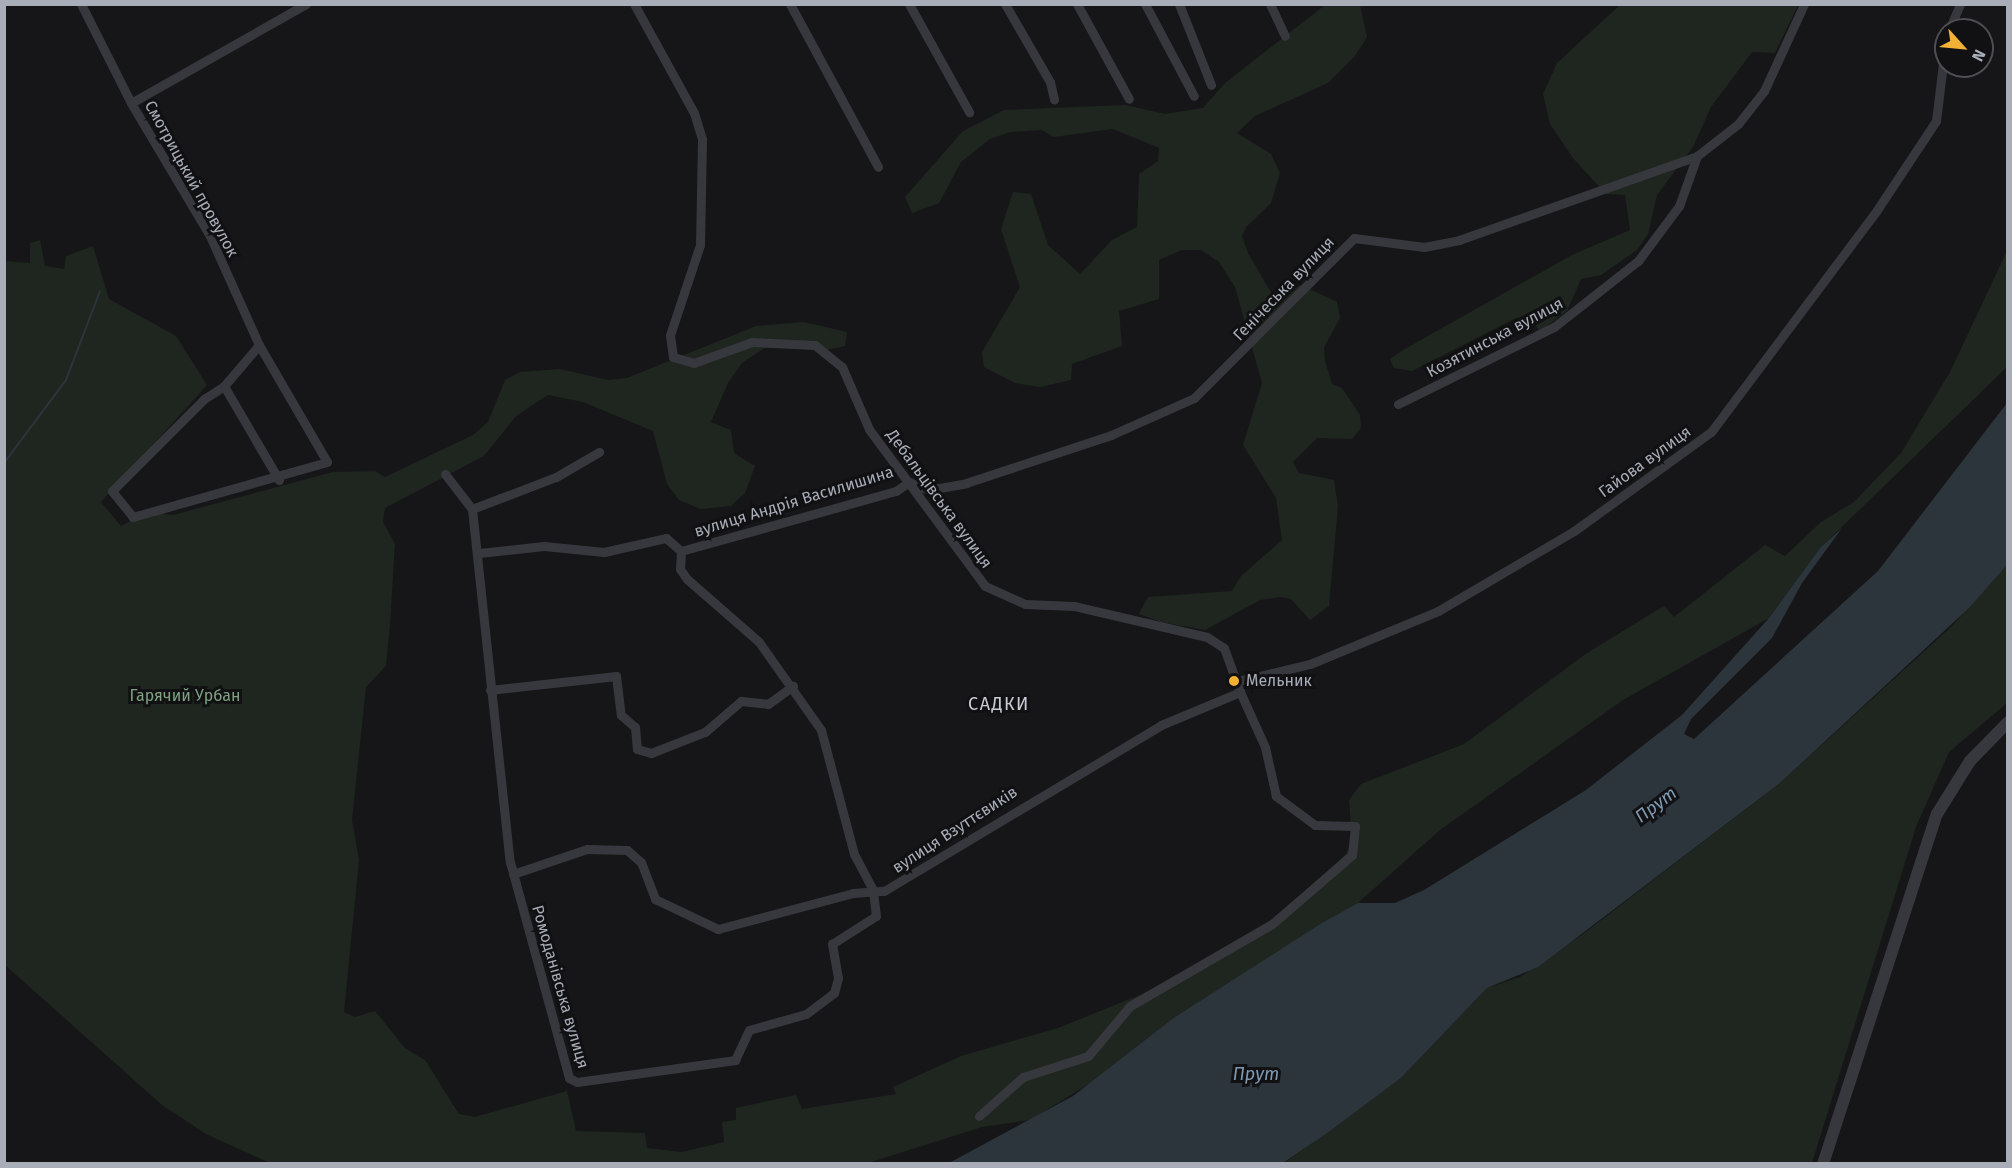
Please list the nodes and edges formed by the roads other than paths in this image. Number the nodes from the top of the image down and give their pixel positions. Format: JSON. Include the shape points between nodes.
{"nodes":[{"id":1,"x":81,"y":4,"type":"edge"},
{"id":2,"x":306,"y":4,"type":"edge"},
{"id":3,"x":634,"y":4,"type":"edge"},
{"id":4,"x":790,"y":4,"type":"edge"},
{"id":5,"x":909,"y":4,"type":"edge"},
{"id":6,"x":1005,"y":4,"type":"edge"},
{"id":7,"x":1077,"y":4,"type":"edge"},
{"id":8,"x":1145,"y":4,"type":"edge"},
{"id":9,"x":1179,"y":4,"type":"edge"},
{"id":10,"x":1270,"y":4,"type":"edge"},
{"id":11,"x":1804,"y":4,"type":"edge"},
{"id":12,"x":1960,"y":4,"type":"edge"},
{"id":13,"x":1954,"y":18,"type":"edge"},
{"id":14,"x":1285,"y":36,"type":"dead end"},
{"id":15,"x":1941,"y":78,"type":"edge"},
{"id":16,"x":1211,"y":85,"type":"dead end"},
{"id":17,"x":1194,"y":96,"type":"dead end"},
{"id":18,"x":1129,"y":99,"type":"dead end"},
{"id":19,"x":1054,"y":100,"type":"dead end"},
{"id":20,"x":131,"y":103,"type":"junction"},
{"id":21,"x":969,"y":112,"type":"dead end"},
{"id":22,"x":1697,"y":156,"type":"junction"},
{"id":23,"x":878,"y":167,"type":"dead end"},
{"id":24,"x":259,"y":345,"type":"junction"},
{"id":25,"x":225,"y":386,"type":"junction"},
{"id":26,"x":1398,"y":404,"type":"dead end"},
{"id":27,"x":599,"y":452,"type":"dead end"},
{"id":28,"x":446,"y":474,"type":"dead end"},
{"id":29,"x":279,"y":480,"type":"junction"},
{"id":30,"x":909,"y":482,"type":"junction"},
{"id":31,"x":472,"y":509,"type":"junction"},
{"id":32,"x":681,"y":551,"type":"junction"},
{"id":33,"x":479,"y":553,"type":"junction"},
{"id":34,"x":1238,"y":681,"type":"junction"},
{"id":35,"x":793,"y":686,"type":"junction"},
{"id":36,"x":490,"y":690,"type":"junction"},
{"id":37,"x":1240,"y":692,"type":"junction"},
{"id":38,"x":2007,"y":722,"type":"edge"},
{"id":39,"x":513,"y":874,"type":"junction"},
{"id":40,"x":873,"y":890,"type":"junction"},
{"id":41,"x":979,"y":1116,"type":"dead end"},
{"id":42,"x":1823,"y":1164,"type":"edge"}],
"edges":[{"from":1,"to":20,"type":"street","name":"Смотрицький провулок"},
{"from":2,"to":20,"type":"street"},
{"from":3,"to":30,"type":"street","name":"Дебальцівська вулиця","via":[[694,113],[702,139],[700,245],[692,280],[673,322],[670,347],[683,362],[708,359],[752,342],[815,345],[831,354],[842,367],[869,429]]},
{"from":4,"to":23,"type":"street"},
{"from":5,"to":21,"type":"street"},
{"from":6,"to":19,"type":"street","via":[[1050,82]]},
{"from":7,"to":18,"type":"street"},
{"from":8,"to":17,"type":"street"},
{"from":9,"to":16,"type":"street"},
{"from":10,"to":14,"type":"street"},
{"from":11,"to":22,"type":"street","name":"Козятинська вулиця","via":[[1784,58],[1751,109]]},
{"from":12,"to":13,"type":"street"},
{"from":15,"to":34,"type":"street","name":"Гайова вулиця","via":[[1936,121],[1877,210],[1711,432],[1574,531],[1438,612],[1310,664]]},
{"from":20,"to":24,"type":"street","name":"Смотрицький провулок","via":[[210,236]]},
{"from":22,"to":26,"type":"street","name":"Козятинська вулиця","via":[[1663,233],[1593,300],[1554,327]]},
{"from":22,"to":30,"type":"street","name":"Генічеська вулиця","via":[[1459,240],[1424,246],[1354,238],[1194,398],[1111,435],[966,483],[928,490]]},
{"from":24,"to":25,"type":"street"},
{"from":24,"to":29,"type":"street","name":"Смотрицький провулок","via":[[327,462]]},
{"from":25,"to":29,"type":"street"},
{"from":25,"to":29,"type":"street","via":[[204,399],[112,490],[133,517]]},
{"from":27,"to":31,"type":"street","via":[[556,477]]},
{"from":28,"to":31,"type":"street"},
{"from":30,"to":32,"type":"street","name":"вулиця Андрія Василишина","via":[[896,491]]},
{"from":30,"to":34,"type":"street","name":"Дебальцівська вулиця","via":[[985,586],[1025,604],[1074,606],[1207,637],[1224,648]]},
{"from":31,"to":33,"type":"street","name":"Ромоданівська вулиця"},
{"from":32,"to":33,"type":"street","name":"вулиця Андрія Василишина","via":[[666,538],[604,552],[544,546]]},
{"from":32,"to":35,"type":"street","via":[[680,569],[687,579],[759,642]]},
{"from":33,"to":36,"type":"street","name":"Ромоданівська вулиця"},
{"from":34,"to":37,"type":"street"},
{"from":35,"to":36,"type":"street","via":[[768,704],[741,701],[705,732],[651,753],[637,749],[635,727],[621,715],[616,676]]},
{"from":35,"to":40,"type":"street","via":[[821,730],[854,854]]},
{"from":36,"to":39,"type":"street","name":"Ромоданівська вулиця"},
{"from":37,"to":40,"type":"street","name":"вулиця Взуттєвиків","via":[[1161,725],[1026,802],[905,881]]},
{"from":37,"to":41,"type":"street","via":[[1265,747],[1276,796],[1315,825],[1355,826],[1352,855],[1245,942],[1130,1006],[1088,1056],[1023,1077]]},
{"from":38,"to":42,"type":"street","via":[[1970,761],[1937,814]]},
{"from":39,"to":40,"type":"street","name":"вулиця Взуттєвиків","via":[[587,849],[627,850],[641,862],[655,899],[718,929]]},
{"from":39,"to":40,"type":"street","name":"Ромоданівська вулиця","via":[[569,1078],[577,1082],[720,1065],[735,1060],[749,1030],[822,1004],[838,987],[832,944],[876,916]]}]}
